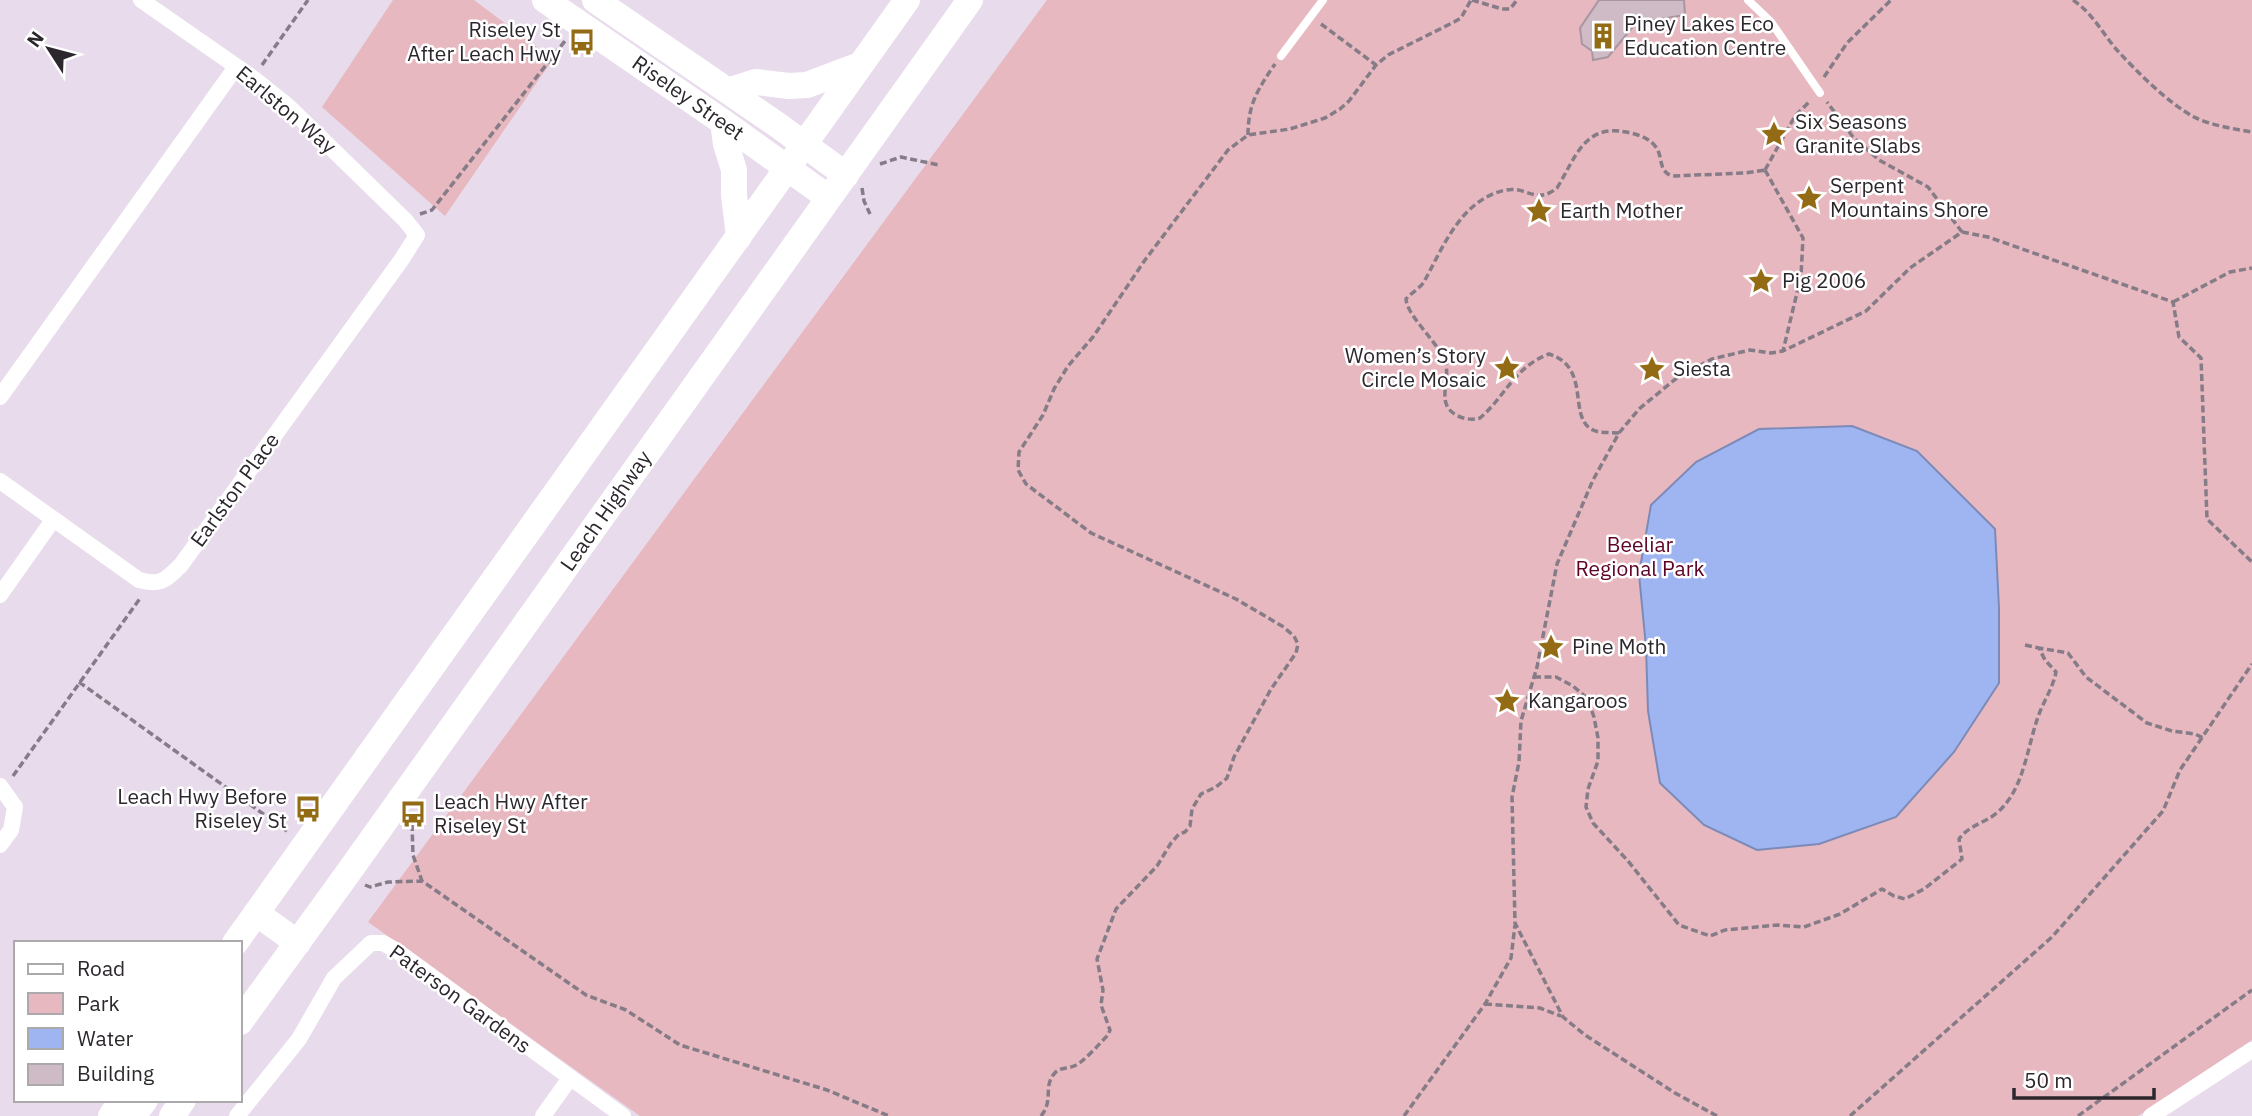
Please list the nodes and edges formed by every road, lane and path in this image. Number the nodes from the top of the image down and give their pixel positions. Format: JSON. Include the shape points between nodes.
{"nodes":[{"id":1,"x":141,"y":0,"type":"edge"},
{"id":2,"x":308,"y":0,"type":"edge"},
{"id":3,"x":545,"y":0,"type":"edge"},
{"id":4,"x":595,"y":0,"type":"edge"},
{"id":5,"x":907,"y":0,"type":"edge"},
{"id":6,"x":970,"y":0,"type":"edge"},
{"id":7,"x":1323,"y":0,"type":"edge"},
{"id":8,"x":1471,"y":0,"type":"edge"},
{"id":9,"x":1517,"y":0,"type":"edge"},
{"id":10,"x":1748,"y":0,"type":"edge"},
{"id":11,"x":1891,"y":0,"type":"edge"},
{"id":12,"x":2073,"y":0,"type":"edge"},
{"id":13,"x":1311,"y":17,"type":"junction"},
{"id":14,"x":566,"y":40,"type":"dead end"},
{"id":15,"x":1281,"y":56,"type":"joint"},
{"id":16,"x":860,"y":65,"type":"junction"},
{"id":17,"x":1376,"y":65,"type":"junction"},
{"id":18,"x":236,"y":67,"type":"junction"},
{"id":19,"x":253,"y":78,"type":"junction"},
{"id":20,"x":728,"y":91,"type":"junction"},
{"id":21,"x":1819,"y":93,"type":"junction"},
{"id":22,"x":723,"y":122,"type":"junction"},
{"id":23,"x":2252,"y":132,"type":"edge"},
{"id":24,"x":1248,"y":135,"type":"junction"},
{"id":25,"x":804,"y":145,"type":"junction"},
{"id":26,"x":939,"y":165,"type":"dead end"},
{"id":27,"x":788,"y":168,"type":"junction"},
{"id":28,"x":861,"y":169,"type":"junction"},
{"id":29,"x":1765,"y":170,"type":"junction"},
{"id":30,"x":829,"y":198,"type":"junction"},
{"id":31,"x":870,"y":214,"type":"dead end"},
{"id":32,"x":405,"y":220,"type":"junction"},
{"id":33,"x":1962,"y":232,"type":"junction"},
{"id":34,"x":417,"y":235,"type":"joint"},
{"id":35,"x":739,"y":237,"type":"junction"},
{"id":36,"x":2252,"y":268,"type":"edge"},
{"id":37,"x":2173,"y":302,"type":"junction"},
{"id":38,"x":1783,"y":351,"type":"junction"},
{"id":39,"x":0,"y":397,"type":"edge"},
{"id":40,"x":1619,"y":432,"type":"junction"},
{"id":41,"x":0,"y":481,"type":"edge"},
{"id":42,"x":53,"y":520,"type":"junction"},
{"id":43,"x":2252,"y":562,"type":"edge"},
{"id":44,"x":151,"y":583,"type":"junction"},
{"id":45,"x":0,"y":595,"type":"edge"},
{"id":46,"x":2025,"y":645,"type":"dead end"},
{"id":47,"x":2039,"y":648,"type":"junction"},
{"id":48,"x":2252,"y":664,"type":"edge"},
{"id":49,"x":1534,"y":677,"type":"junction"},
{"id":50,"x":79,"y":682,"type":"junction"},
{"id":51,"x":2203,"y":738,"type":"junction"},
{"id":52,"x":2,"y":788,"type":"edge"},
{"id":53,"x":412,"y":824,"type":"dead end"},
{"id":54,"x":292,"y":834,"type":"dead end"},
{"id":55,"x":0,"y":845,"type":"edge"},
{"id":56,"x":422,"y":881,"type":"junction"},
{"id":57,"x":370,"y":887,"type":"dead end"},
{"id":58,"x":256,"y":913,"type":"junction"},
{"id":59,"x":1515,"y":923,"type":"junction"},
{"id":60,"x":236,"y":941,"type":"edge"},
{"id":61,"x":298,"y":943,"type":"junction"},
{"id":62,"x":2252,"y":990,"type":"edge"},
{"id":63,"x":1485,"y":1004,"type":"junction"},
{"id":64,"x":1563,"y":1017,"type":"junction"},
{"id":65,"x":242,"y":1019,"type":"edge"},
{"id":66,"x":2252,"y":1050,"type":"edge"},
{"id":67,"x":570,"y":1078,"type":"junction"},
{"id":68,"x":237,"y":1116,"type":"edge"},
{"id":69,"x":543,"y":1116,"type":"edge"},
{"id":70,"x":623,"y":1116,"type":"edge"},
{"id":71,"x":889,"y":1116,"type":"edge"},
{"id":72,"x":1041,"y":1116,"type":"edge"},
{"id":73,"x":1404,"y":1116,"type":"edge"},
{"id":74,"x":1717,"y":1116,"type":"edge"},
{"id":75,"x":1850,"y":1116,"type":"edge"},
{"id":76,"x":2078,"y":1116,"type":"edge"},
{"id":77,"x":2151,"y":1116,"type":"edge"}],
"edges":[{"from":1,"to":18,"type":"street","name":"Earlston Way"},
{"from":2,"to":19,"type":"path"},
{"from":3,"to":22,"type":"highway","name":"Riseley Street"},
{"from":4,"to":20,"type":"highway","name":"Riseley Street"},
{"from":5,"to":16,"type":"highway"},
{"from":6,"to":28,"type":"highway","name":"Leach Highway"},
{"from":7,"to":13,"type":"lane"},
{"from":8,"to":9,"type":"path","via":[[1510,9]]},
{"from":8,"to":17,"type":"path","via":[[1461,18]]},
{"from":10,"to":21,"type":"lane","via":[[1771,22]]},
{"from":11,"to":21,"type":"path","via":[[1847,43],[1825,73]]},
{"from":12,"to":23,"type":"path","via":[[2135,68],[2174,102],[2195,117]]},
{"from":13,"to":15,"type":"lane"},
{"from":13,"to":17,"type":"path"},
{"from":14,"to":32,"type":"path","via":[[432,209]]},
{"from":15,"to":24,"type":"path","via":[[1253,98]]},
{"from":16,"to":20,"type":"highway","via":[[807,85],[756,82]]},
{"from":16,"to":25,"type":"highway"},
{"from":17,"to":24,"type":"path","via":[[1349,101],[1325,118]]},
{"from":18,"to":19,"type":"street","name":"Earlston Way"},
{"from":18,"to":39,"type":"street"},
{"from":19,"to":32,"type":"street","name":"Earlston Way"},
{"from":20,"to":25,"type":"highway","name":"Riseley Street"},
{"from":21,"to":29,"type":"path","via":[[1795,116]]},
{"from":21,"to":33,"type":"path","via":[[1853,137],[1879,160],[1928,187]]},
{"from":22,"to":27,"type":"highway","name":"Riseley Street"},
{"from":22,"to":35,"type":"highway","via":[[734,170]]},
{"from":24,"to":72,"type":"path","via":[[1208,173],[1068,366],[1019,452],[1017,470],[1026,484],[1091,533],[1236,599],[1282,626],[1298,644],[1234,757],[1227,778],[1201,794],[1192,809],[1190,826],[1116,909],[1097,959],[1101,1005],[1110,1030],[1081,1063],[1058,1069],[1051,1076],[1049,1099]]},
{"from":25,"to":27,"type":"highway"},
{"from":25,"to":28,"type":"highway","name":"Riseley Street"},
{"from":26,"to":28,"type":"path","via":[[901,157]]},
{"from":27,"to":30,"type":"highway","name":"Riseley Street"},
{"from":27,"to":35,"type":"highway"},
{"from":28,"to":30,"type":"highway","name":"Leach Highway"},
{"from":28,"to":31,"type":"path","via":[[862,195]]},
{"from":29,"to":38,"type":"path","via":[[1803,238],[1801,276]]},
{"from":29,"to":40,"type":"path","via":[[1673,176],[1662,169],[1660,153],[1647,139],[1614,130],[1598,132],[1550,193],[1538,196],[1508,190],[1465,214],[1422,285],[1406,299],[1407,308],[1444,360],[1446,403],[1458,416],[1480,418],[1525,368],[1549,354],[1561,359],[1571,372],[1585,424],[1594,431]]},
{"from":30,"to":61,"type":"highway","name":"Leach Highway"},
{"from":32,"to":34,"type":"street","name":"Earlston Way"},
{"from":33,"to":37,"type":"path"},
{"from":33,"to":38,"type":"path","via":[[1910,268],[1866,311]]},
{"from":34,"to":44,"type":"street","name":"Earlston Place","via":[[181,565],[163,581]]},
{"from":35,"to":58,"type":"highway"},
{"from":36,"to":37,"type":"path","via":[[2230,272]]},
{"from":37,"to":43,"type":"path","via":[[2179,337],[2201,358],[2207,519]]},
{"from":38,"to":40,"type":"path","via":[[1750,350],[1712,359],[1678,377]]},
{"from":40,"to":49,"type":"path","via":[[1557,564]]},
{"from":41,"to":42,"type":"street"},
{"from":42,"to":44,"type":"street","via":[[139,580]]},
{"from":42,"to":45,"type":"street"},
{"from":44,"to":50,"type":"path"},
{"from":46,"to":47,"type":"path"},
{"from":47,"to":49,"type":"path","via":[[2056,672],[2015,793],[1998,812],[1966,830],[1959,839],[1962,859],[1905,899],[1882,889],[1840,914],[1804,927],[1777,925],[1710,936],[1679,925],[1593,823],[1586,807],[1598,761],[1598,738],[1587,698],[1556,677]]},
{"from":47,"to":51,"type":"path","via":[[2068,653],[2085,677],[2147,723]]},
{"from":48,"to":51,"type":"path"},
{"from":49,"to":59,"type":"path","via":[[1521,721],[1512,797]]},
{"from":50,"to":52,"type":"path"},
{"from":50,"to":54,"type":"path"},
{"from":51,"to":75,"type":"path","via":[[2180,770],[2164,811],[2052,937]]},
{"from":52,"to":55,"type":"street","via":[[15,807],[11,830]]},
{"from":53,"to":56,"type":"path","via":[[413,855]]},
{"from":56,"to":57,"type":"path"},
{"from":56,"to":71,"type":"path","via":[[586,995],[626,1010],[680,1045],[827,1090]]},
{"from":58,"to":60,"type":"highway"},
{"from":58,"to":61,"type":"highway"},
{"from":59,"to":63,"type":"path","via":[[1511,958]]},
{"from":59,"to":64,"type":"path"},
{"from":61,"to":65,"type":"highway","name":"Leach Highway"},
{"from":62,"to":76,"type":"path"},
{"from":63,"to":64,"type":"path","via":[[1540,1008]]},
{"from":63,"to":73,"type":"path"},
{"from":64,"to":74,"type":"path"},
{"from":66,"to":77,"type":"street"},
{"from":67,"to":68,"type":"street","name":"Paterson Gardens","via":[[397,951],[383,943],[371,943],[334,978],[299,1039]]},
{"from":67,"to":69,"type":"street"},
{"from":67,"to":70,"type":"street","name":"Paterson Gardens"}]}
